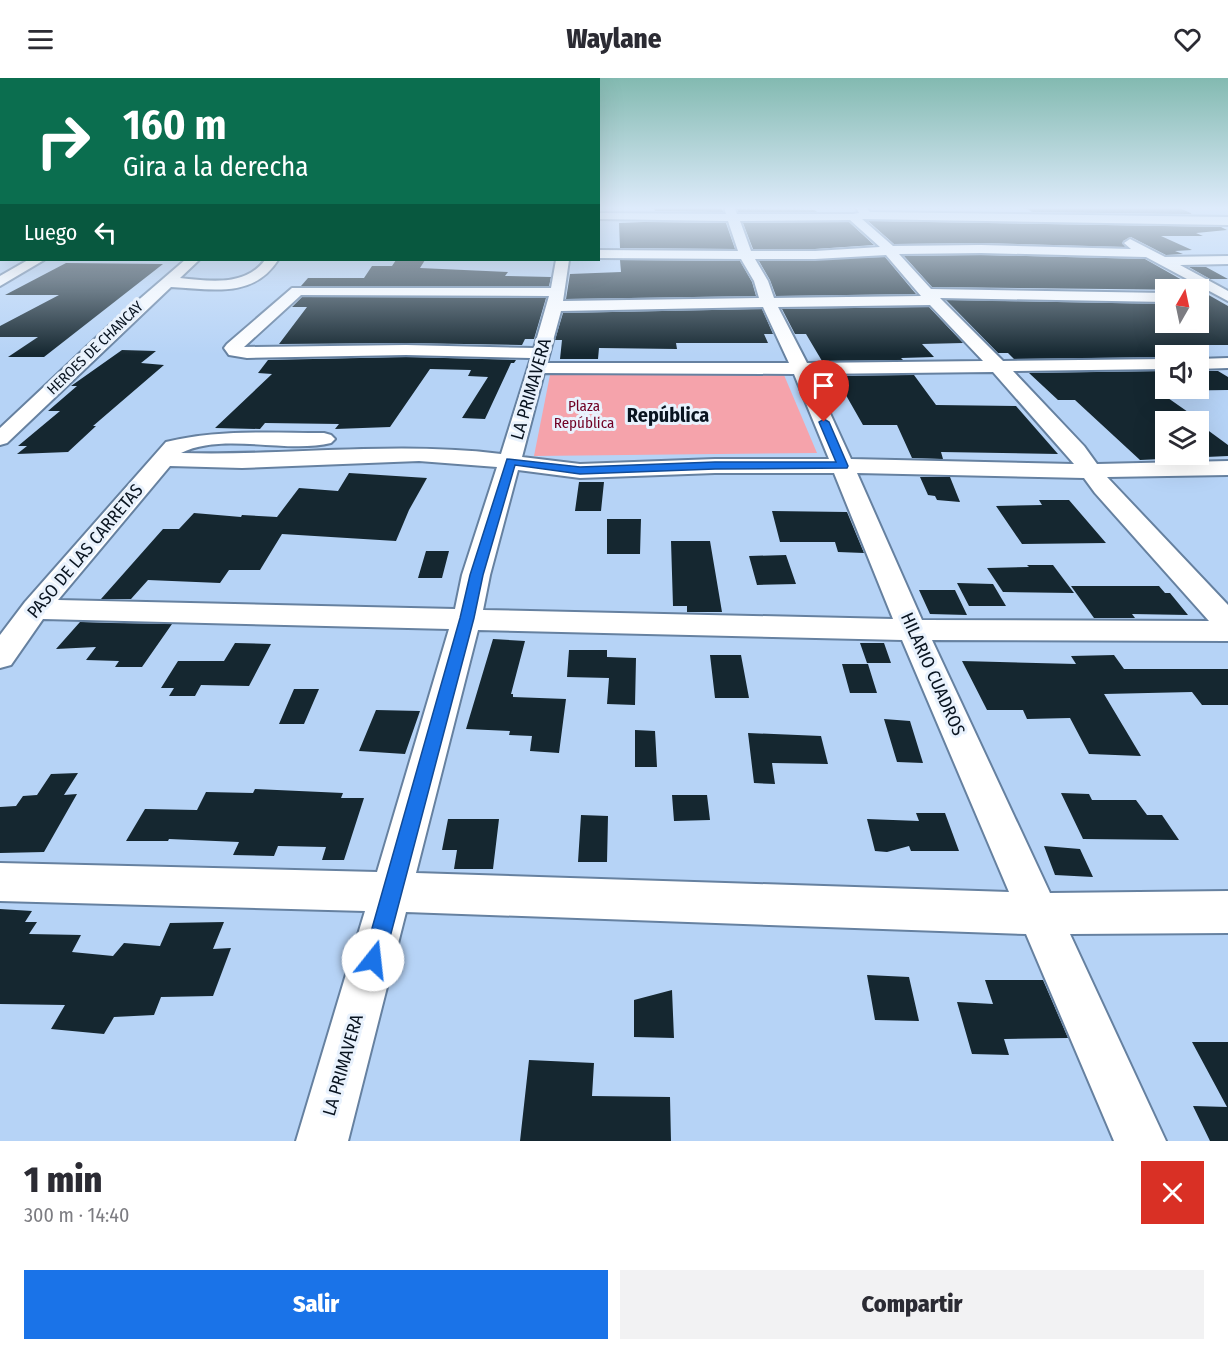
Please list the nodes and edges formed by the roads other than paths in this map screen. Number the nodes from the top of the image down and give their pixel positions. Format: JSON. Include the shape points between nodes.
{"nodes":[{"id":1,"x":747,"y":257,"type":"edge"},
{"id":2,"x":894,"y":257,"type":"edge"},
{"id":3,"x":1152,"y":257,"type":"edge"},
{"id":4,"x":1228,"y":260,"type":"edge"},
{"id":5,"x":35,"y":261,"type":"edge"},
{"id":6,"x":191,"y":261,"type":"edge"},
{"id":7,"x":271,"y":261,"type":"edge"},
{"id":8,"x":562,"y":261,"type":"edge"},
{"id":9,"x":1160,"y":261,"type":"junction"},
{"id":10,"x":0,"y":282,"type":"edge"},
{"id":11,"x":167,"y":282,"type":"junction"},
{"id":12,"x":931,"y":297,"type":"junction"},
{"id":13,"x":1155,"y":298,"type":"edge"},
{"id":14,"x":1209,"y":298,"type":"edge"},
{"id":15,"x":1228,"y":298,"type":"edge"},
{"id":16,"x":555,"y":299,"type":"junction"},
{"id":17,"x":769,"y":304,"type":"junction"},
{"id":18,"x":540,"y":360,"type":"junction"},
{"id":19,"x":1228,"y":363,"type":"edge"},
{"id":20,"x":996,"y":364,"type":"junction"},
{"id":21,"x":1155,"y":364,"type":"edge"},
{"id":22,"x":1209,"y":364,"type":"edge"},
{"id":23,"x":801,"y":368,"type":"junction"},
{"id":24,"x":10,"y":421,"type":"edge"},
{"id":25,"x":0,"y":439,"type":"edge"},
{"id":26,"x":513,"y":454,"type":"junction"},
{"id":27,"x":843,"y":466,"type":"junction"},
{"id":28,"x":1228,"y":468,"type":"edge"},
{"id":29,"x":1091,"y":471,"type":"junction"},
{"id":30,"x":35,"y":609,"type":"junction"},
{"id":31,"x":467,"y":618,"type":"junction"},
{"id":32,"x":1228,"y":623,"type":"edge"},
{"id":33,"x":912,"y":630,"type":"junction"},
{"id":34,"x":1228,"y":631,"type":"edge"},
{"id":35,"x":0,"y":657,"type":"edge"},
{"id":36,"x":0,"y":882,"type":"edge"},
{"id":37,"x":392,"y":892,"type":"junction"},
{"id":38,"x":1228,"y":912,"type":"edge"},
{"id":39,"x":1039,"y":914,"type":"junction"},
{"id":40,"x":322,"y":1141,"type":"edge"},
{"id":41,"x":1140,"y":1141,"type":"edge"}],
"edges":[{"from":1,"to":17,"type":"street","name":"HILARIO CUADROS"},
{"from":2,"to":12,"type":"street"},
{"from":3,"to":9,"type":"street"},
{"from":4,"to":9,"type":"street"},
{"from":5,"to":10,"type":"street"},
{"from":6,"to":11,"type":"street","name":"HEROES DE CHANCAY"},
{"from":7,"to":11,"type":"street","via":[[260,275],[239,283]]},
{"from":8,"to":16,"type":"street","name":"LA PRIMAVERA"},
{"from":9,"to":15,"type":"street"},
{"from":11,"to":24,"type":"street","name":"HEROES DE CHANCAY"},
{"from":12,"to":13,"type":"street"},
{"from":12,"to":17,"type":"street"},
{"from":12,"to":20,"type":"street"},
{"from":14,"to":15,"type":"street"},
{"from":16,"to":17,"type":"street"},
{"from":16,"to":18,"type":"street","name":"LA PRIMAVERA"},
{"from":16,"to":18,"type":"street","via":[[297,291],[233,348],[247,353],[406,350]]},
{"from":17,"to":23,"type":"street","name":"HILARIO CUADROS"},
{"from":18,"to":23,"type":"street"},
{"from":18,"to":26,"type":"street","name":"LA PRIMAVERA"},
{"from":19,"to":22,"type":"street"},
{"from":20,"to":21,"type":"street"},
{"from":20,"to":23,"type":"street"},
{"from":20,"to":29,"type":"street"},
{"from":23,"to":27,"type":"street","name":"HILARIO CUADROS"},
{"from":24,"to":25,"type":"street","name":"HEROES DE CHANCAY"},
{"from":26,"to":27,"type":"street","via":[[580,471]]},
{"from":26,"to":30,"type":"street","name":"PASO DE LAS CARRETAS","via":[[242,461],[168,453]]},
{"from":26,"to":31,"type":"street","name":"LA PRIMAVERA"},
{"from":27,"to":29,"type":"street"},
{"from":27,"to":33,"type":"street","name":"HILARIO CUADROS"},
{"from":28,"to":29,"type":"street"},
{"from":29,"to":32,"type":"street"},
{"from":30,"to":31,"type":"street"},
{"from":30,"to":35,"type":"street","name":"PASO DE LAS CARRETAS"},
{"from":31,"to":33,"type":"street"},
{"from":31,"to":37,"type":"street","name":"LA PRIMAVERA"},
{"from":33,"to":34,"type":"street"},
{"from":33,"to":39,"type":"street","name":"HILARIO CUADROS"},
{"from":36,"to":37,"type":"street"},
{"from":37,"to":39,"type":"street"},
{"from":37,"to":40,"type":"street","name":"LA PRIMAVERA"},
{"from":38,"to":39,"type":"street"},
{"from":39,"to":41,"type":"street","name":"HILARIO CUADROS"}]}
